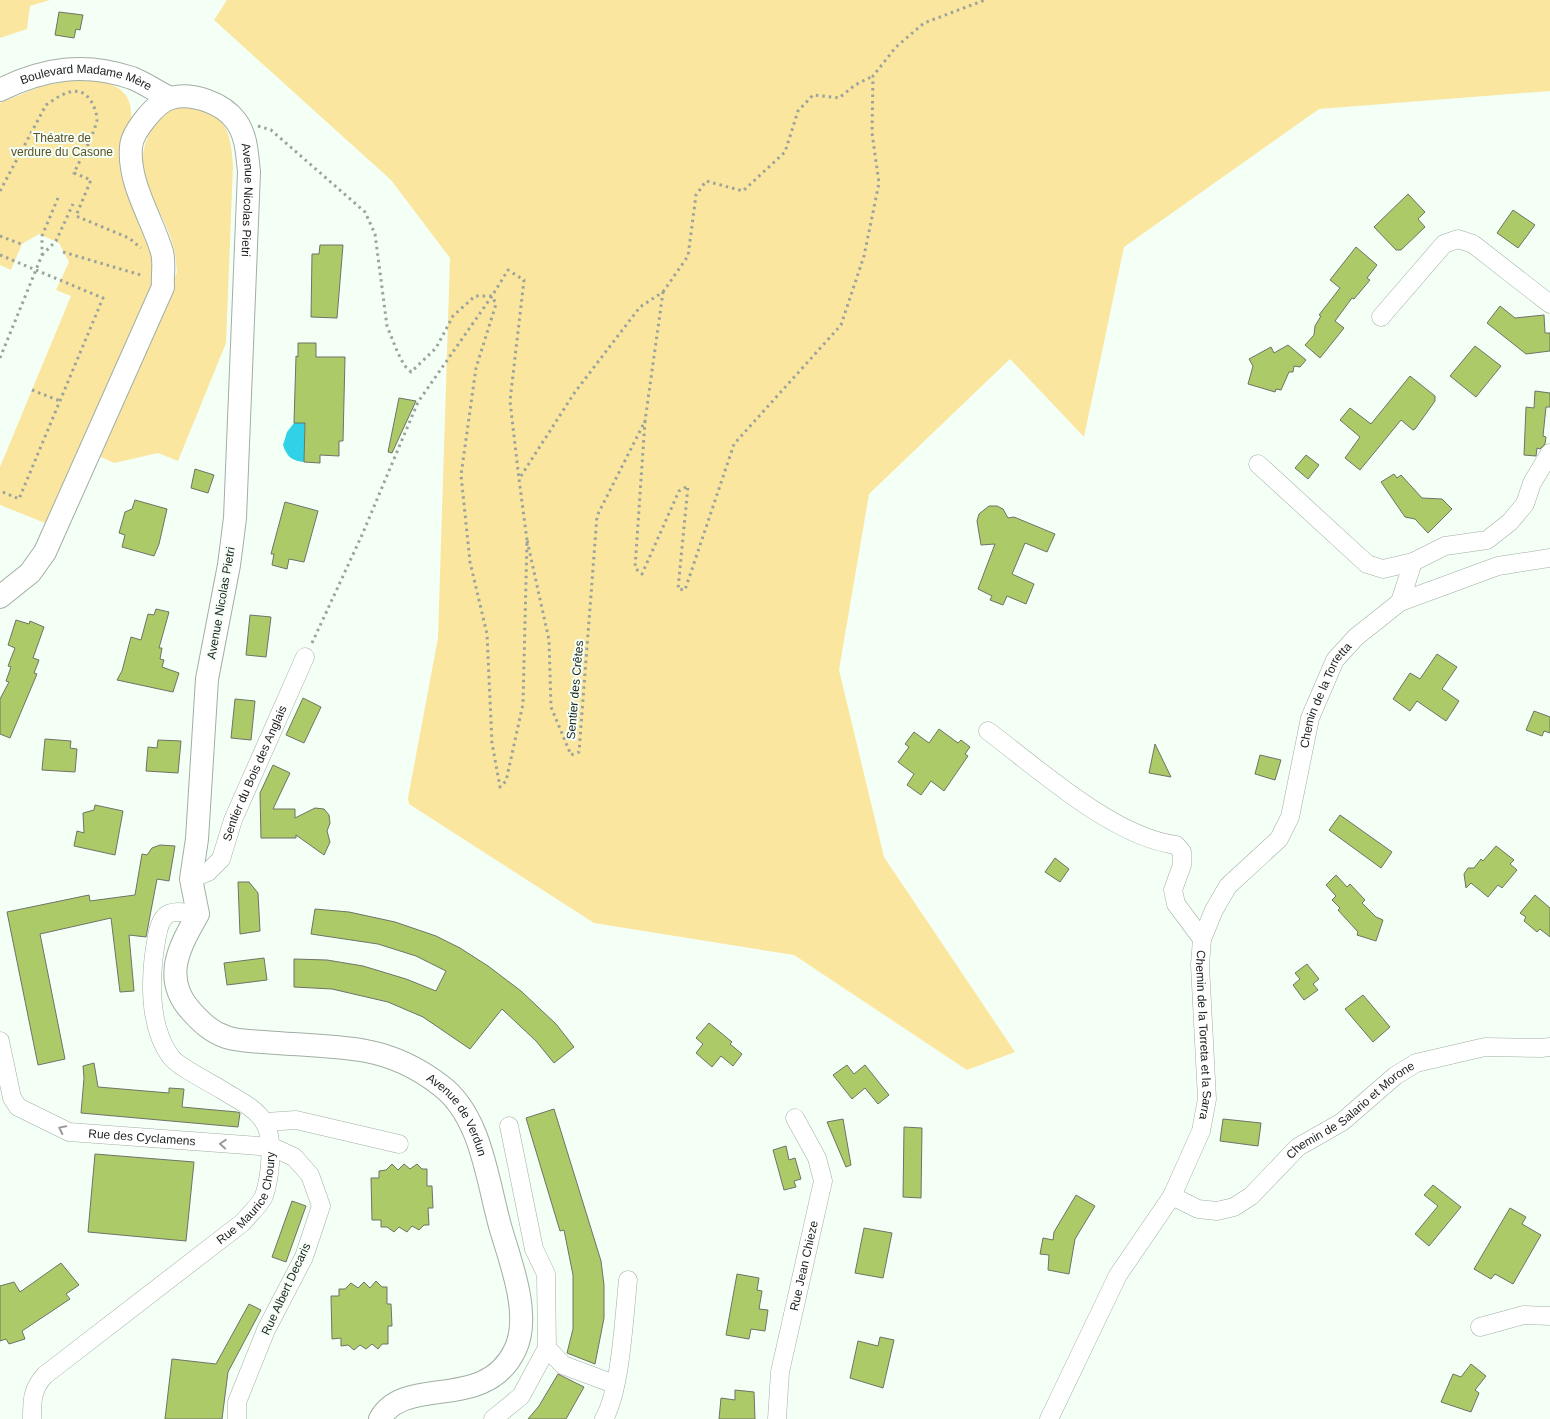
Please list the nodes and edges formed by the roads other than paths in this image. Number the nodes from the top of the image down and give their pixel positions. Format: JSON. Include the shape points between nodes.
{"nodes":[{"id":1,"x":0,"y":90,"type":"edge"},
{"id":2,"x":170,"y":98,"type":"junction"},
{"id":3,"x":1550,"y":304,"type":"edge"},
{"id":4,"x":1381,"y":318,"type":"dead end"},
{"id":5,"x":1550,"y":453,"type":"edge"},
{"id":6,"x":1258,"y":464,"type":"dead end"},
{"id":7,"x":1550,"y":558,"type":"edge"},
{"id":8,"x":1413,"y":562,"type":"junction"},
{"id":9,"x":0,"y":597,"type":"edge"},
{"id":10,"x":1400,"y":602,"type":"junction"},
{"id":11,"x":305,"y":657,"type":"road end"},
{"id":12,"x":988,"y":731,"type":"dead end"},
{"id":13,"x":191,"y":879,"type":"junction"},
{"id":14,"x":198,"y":914,"type":"junction"},
{"id":15,"x":1202,"y":939,"type":"junction"},
{"id":16,"x":0,"y":1041,"type":"edge"},
{"id":17,"x":1550,"y":1046,"type":"edge"},
{"id":18,"x":795,"y":1118,"type":"dead end"},
{"id":19,"x":265,"y":1122,"type":"junction"},
{"id":20,"x":509,"y":1126,"type":"dead end"},
{"id":21,"x":399,"y":1144,"type":"dead end"},
{"id":22,"x":272,"y":1147,"type":"junction"},
{"id":23,"x":1172,"y":1196,"type":"junction"},
{"id":24,"x":628,"y":1280,"type":"dead end"},
{"id":25,"x":1550,"y":1316,"type":"edge"},
{"id":26,"x":1480,"y":1327,"type":"dead end"},
{"id":27,"x":547,"y":1348,"type":"junction"},
{"id":28,"x":614,"y":1384,"type":"junction"},
{"id":29,"x":32,"y":1419,"type":"edge"},
{"id":30,"x":237,"y":1419,"type":"edge"},
{"id":31,"x":380,"y":1419,"type":"edge"},
{"id":32,"x":493,"y":1419,"type":"edge"},
{"id":33,"x":604,"y":1419,"type":"edge"},
{"id":34,"x":777,"y":1419,"type":"edge"},
{"id":35,"x":1048,"y":1419,"type":"edge"}],
"edges":[{"from":1,"to":2,"type":"main road","name":"Boulevard Madame Mère","via":[[52,71],[92,68],[133,79]]},
{"from":2,"to":9,"type":"main road","via":[[139,125],[131,145],[132,174],[162,254],[162,287],[45,552],[30,573]]},
{"from":2,"to":13,"type":"main road","name":"Avenue Nicolas Pietri","via":[[195,97],[220,107],[235,120],[245,138],[249,172],[235,518],[230,565],[207,679],[197,839]]},
{"from":3,"to":4,"type":"street","via":[[1473,244],[1458,239],[1444,244]]},
{"from":5,"to":8,"type":"street","via":[[1536,475],[1525,504],[1510,522],[1487,540],[1445,546]]},
{"from":6,"to":8,"type":"street","via":[[1367,564],[1383,569]]},
{"from":7,"to":10,"type":"street","name":"Chemin de la Torretta","via":[[1498,566]]},
{"from":8,"to":10,"type":"street"},
{"from":10,"to":15,"type":"street","name":"Chemin de la Torretta","via":[[1356,637],[1335,660],[1310,718],[1290,817],[1279,839],[1228,886]]},
{"from":11,"to":13,"type":"street","name":"Sentier du Bois des Anglais","via":[[232,820],[221,859],[208,872]]},
{"from":12,"to":15,"type":"street","name":"Chemin de la Torreta et la Sarra","via":[[1094,809],[1130,830],[1160,843],[1176,845],[1182,852],[1182,865],[1173,890],[1176,904]]},
{"from":13,"to":14,"type":"main road","name":"Avenue Nicolas Pietri"},
{"from":14,"to":19,"type":"street","via":[[176,912],[167,914],[160,922],[153,957],[152,1008],[171,1058],[251,1108]]},
{"from":14,"to":31,"type":"main road","name":"Avenue de Verdun","via":[[178,948],[175,982],[182,1001],[206,1027],[227,1038],[366,1051],[406,1063],[442,1086],[470,1123],[517,1288],[522,1327],[515,1350],[500,1371],[476,1386],[402,1398]]},
{"from":15,"to":23,"type":"street","name":"Chemin de la Torreta et la Sarra","via":[[1200,965],[1207,1099],[1200,1131]]},
{"from":22,"to":16,"type":"street","name":"Rue des Cyclamens","one_way":true,"via":[[69,1132],[18,1106],[12,1098]]},
{"from":17,"to":23,"type":"street","name":"Chemin de Salario et Morone","via":[[1484,1047],[1416,1063],[1395,1076],[1342,1122],[1298,1147],[1251,1196],[1234,1208],[1217,1211],[1198,1209]]},
{"from":18,"to":34,"type":"street","name":"Rue Jean Chieze","via":[[817,1158],[823,1181],[780,1372]]},
{"from":19,"to":21,"type":"street","via":[[296,1120]]},
{"from":19,"to":22,"type":"street","name":"Rue Maurice Choury"},
{"from":20,"to":27,"type":"street","via":[[534,1249],[546,1274]]},
{"from":22,"to":29,"type":"street","name":"Rue Maurice Choury","via":[[263,1197],[242,1223],[45,1375],[35,1386]]},
{"from":22,"to":30,"type":"street","name":"Rue Albert Decaris","via":[[294,1157],[310,1175],[320,1206],[304,1257],[266,1330],[237,1402]]},
{"from":23,"to":35,"type":"street","name":"Chemin de la Torreta et la Sarra","via":[[1118,1275]]},
{"from":24,"to":28,"type":"street"},
{"from":25,"to":26,"type":"street","via":[[1524,1315]]},
{"from":27,"to":28,"type":"street","via":[[564,1365]]},
{"from":27,"to":32,"type":"street","via":[[520,1396]]},
{"from":28,"to":33,"type":"street"}]}
